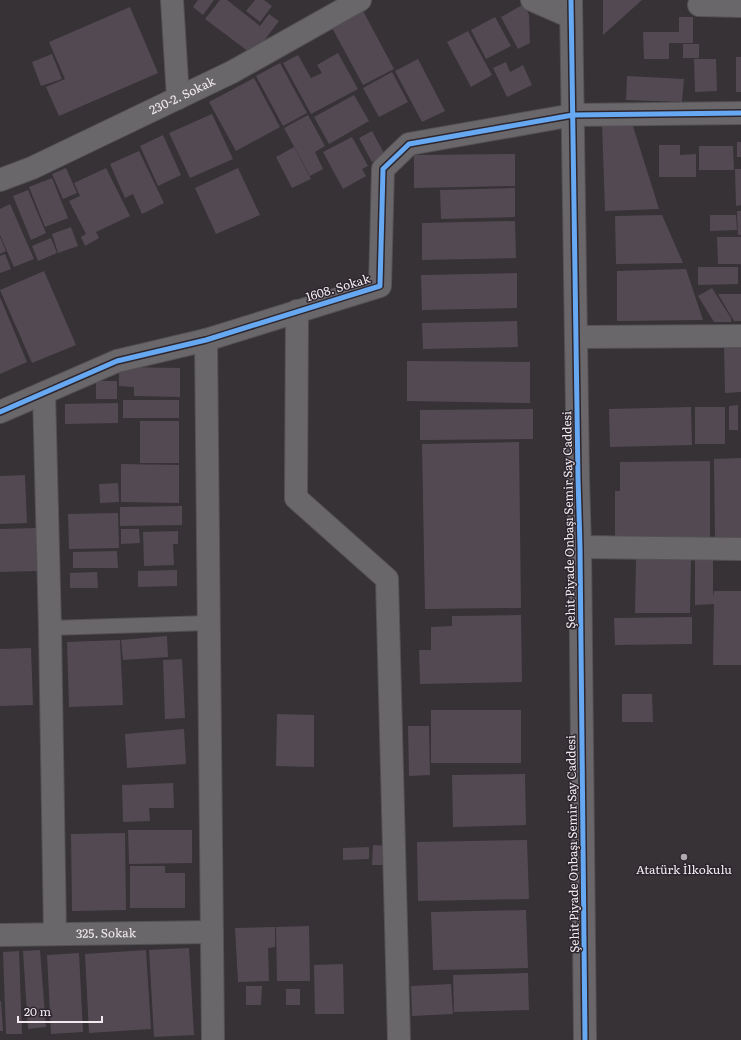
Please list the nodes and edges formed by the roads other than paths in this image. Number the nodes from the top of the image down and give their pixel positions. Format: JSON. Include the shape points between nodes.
{"nodes":[{"id":1,"x":172,"y":0,"type":"edge"},
{"id":2,"x":360,"y":0,"type":"edge"},
{"id":3,"x":532,"y":0,"type":"edge"},
{"id":4,"x":700,"y":5,"type":"dead end"},
{"id":5,"x":741,"y":6,"type":"edge"},
{"id":6,"x":571,"y":8,"type":"edge"},
{"id":7,"x":178,"y":98,"type":"junction"},
{"id":8,"x":741,"y":113,"type":"edge"},
{"id":9,"x":573,"y":115,"type":"junction"},
{"id":10,"x":0,"y":180,"type":"edge"},
{"id":11,"x":297,"y":312,"type":"junction"},
{"id":12,"x":741,"y":336,"type":"edge"},
{"id":13,"x":576,"y":337,"type":"junction"},
{"id":14,"x":206,"y":340,"type":"junction"},
{"id":15,"x":44,"y":393,"type":"junction"},
{"id":16,"x":0,"y":412,"type":"edge"},
{"id":17,"x":580,"y":547,"type":"junction"},
{"id":18,"x":741,"y":550,"type":"edge"},
{"id":19,"x":209,"y":623,"type":"junction"},
{"id":20,"x":50,"y":628,"type":"junction"},
{"id":21,"x":212,"y":932,"type":"junction"},
{"id":22,"x":55,"y":934,"type":"junction"},
{"id":23,"x":0,"y":935,"type":"edge"},
{"id":24,"x":214,"y":1040,"type":"edge"},
{"id":25,"x":399,"y":1040,"type":"edge"},
{"id":26,"x":585,"y":1040,"type":"edge"}],
"edges":[{"from":1,"to":7,"type":"street"},
{"from":2,"to":7,"type":"street","name":"230-2. Sokak","via":[[232,72]]},
{"from":3,"to":6,"type":"street"},
{"from":4,"to":5,"type":"street"},
{"from":6,"to":9,"type":"street","name":"Şehit Piyade Onbaşı Semir Say Caddesi"},
{"from":7,"to":10,"type":"street","name":"230-2. Sokak","via":[[32,168]]},
{"from":8,"to":9,"type":"street"},
{"from":9,"to":11,"type":"street","name":"1608. Sokak","via":[[409,144],[383,170],[380,286]]},
{"from":9,"to":13,"type":"street","name":"Şehit Piyade Onbaşı Semir Say Caddesi"},
{"from":11,"to":14,"type":"street","name":"1608. Sokak"},
{"from":11,"to":25,"type":"street","via":[[296,498],[387,579]]},
{"from":12,"to":13,"type":"street"},
{"from":13,"to":17,"type":"street","name":"Şehit Piyade Onbaşı Semir Say Caddesi"},
{"from":14,"to":15,"type":"street","name":"1608. Sokak","via":[[117,362]]},
{"from":14,"to":19,"type":"street"},
{"from":15,"to":16,"type":"street","name":"1608. Sokak"},
{"from":15,"to":20,"type":"street"},
{"from":17,"to":18,"type":"street"},
{"from":17,"to":26,"type":"street","name":"Şehit Piyade Onbaşı Semir Say Caddesi"},
{"from":19,"to":20,"type":"lane"},
{"from":19,"to":21,"type":"street"},
{"from":20,"to":22,"type":"street"},
{"from":21,"to":22,"type":"street","name":"325. Sokak"},
{"from":21,"to":24,"type":"street"},
{"from":22,"to":23,"type":"street","name":"325. Sokak"}]}
